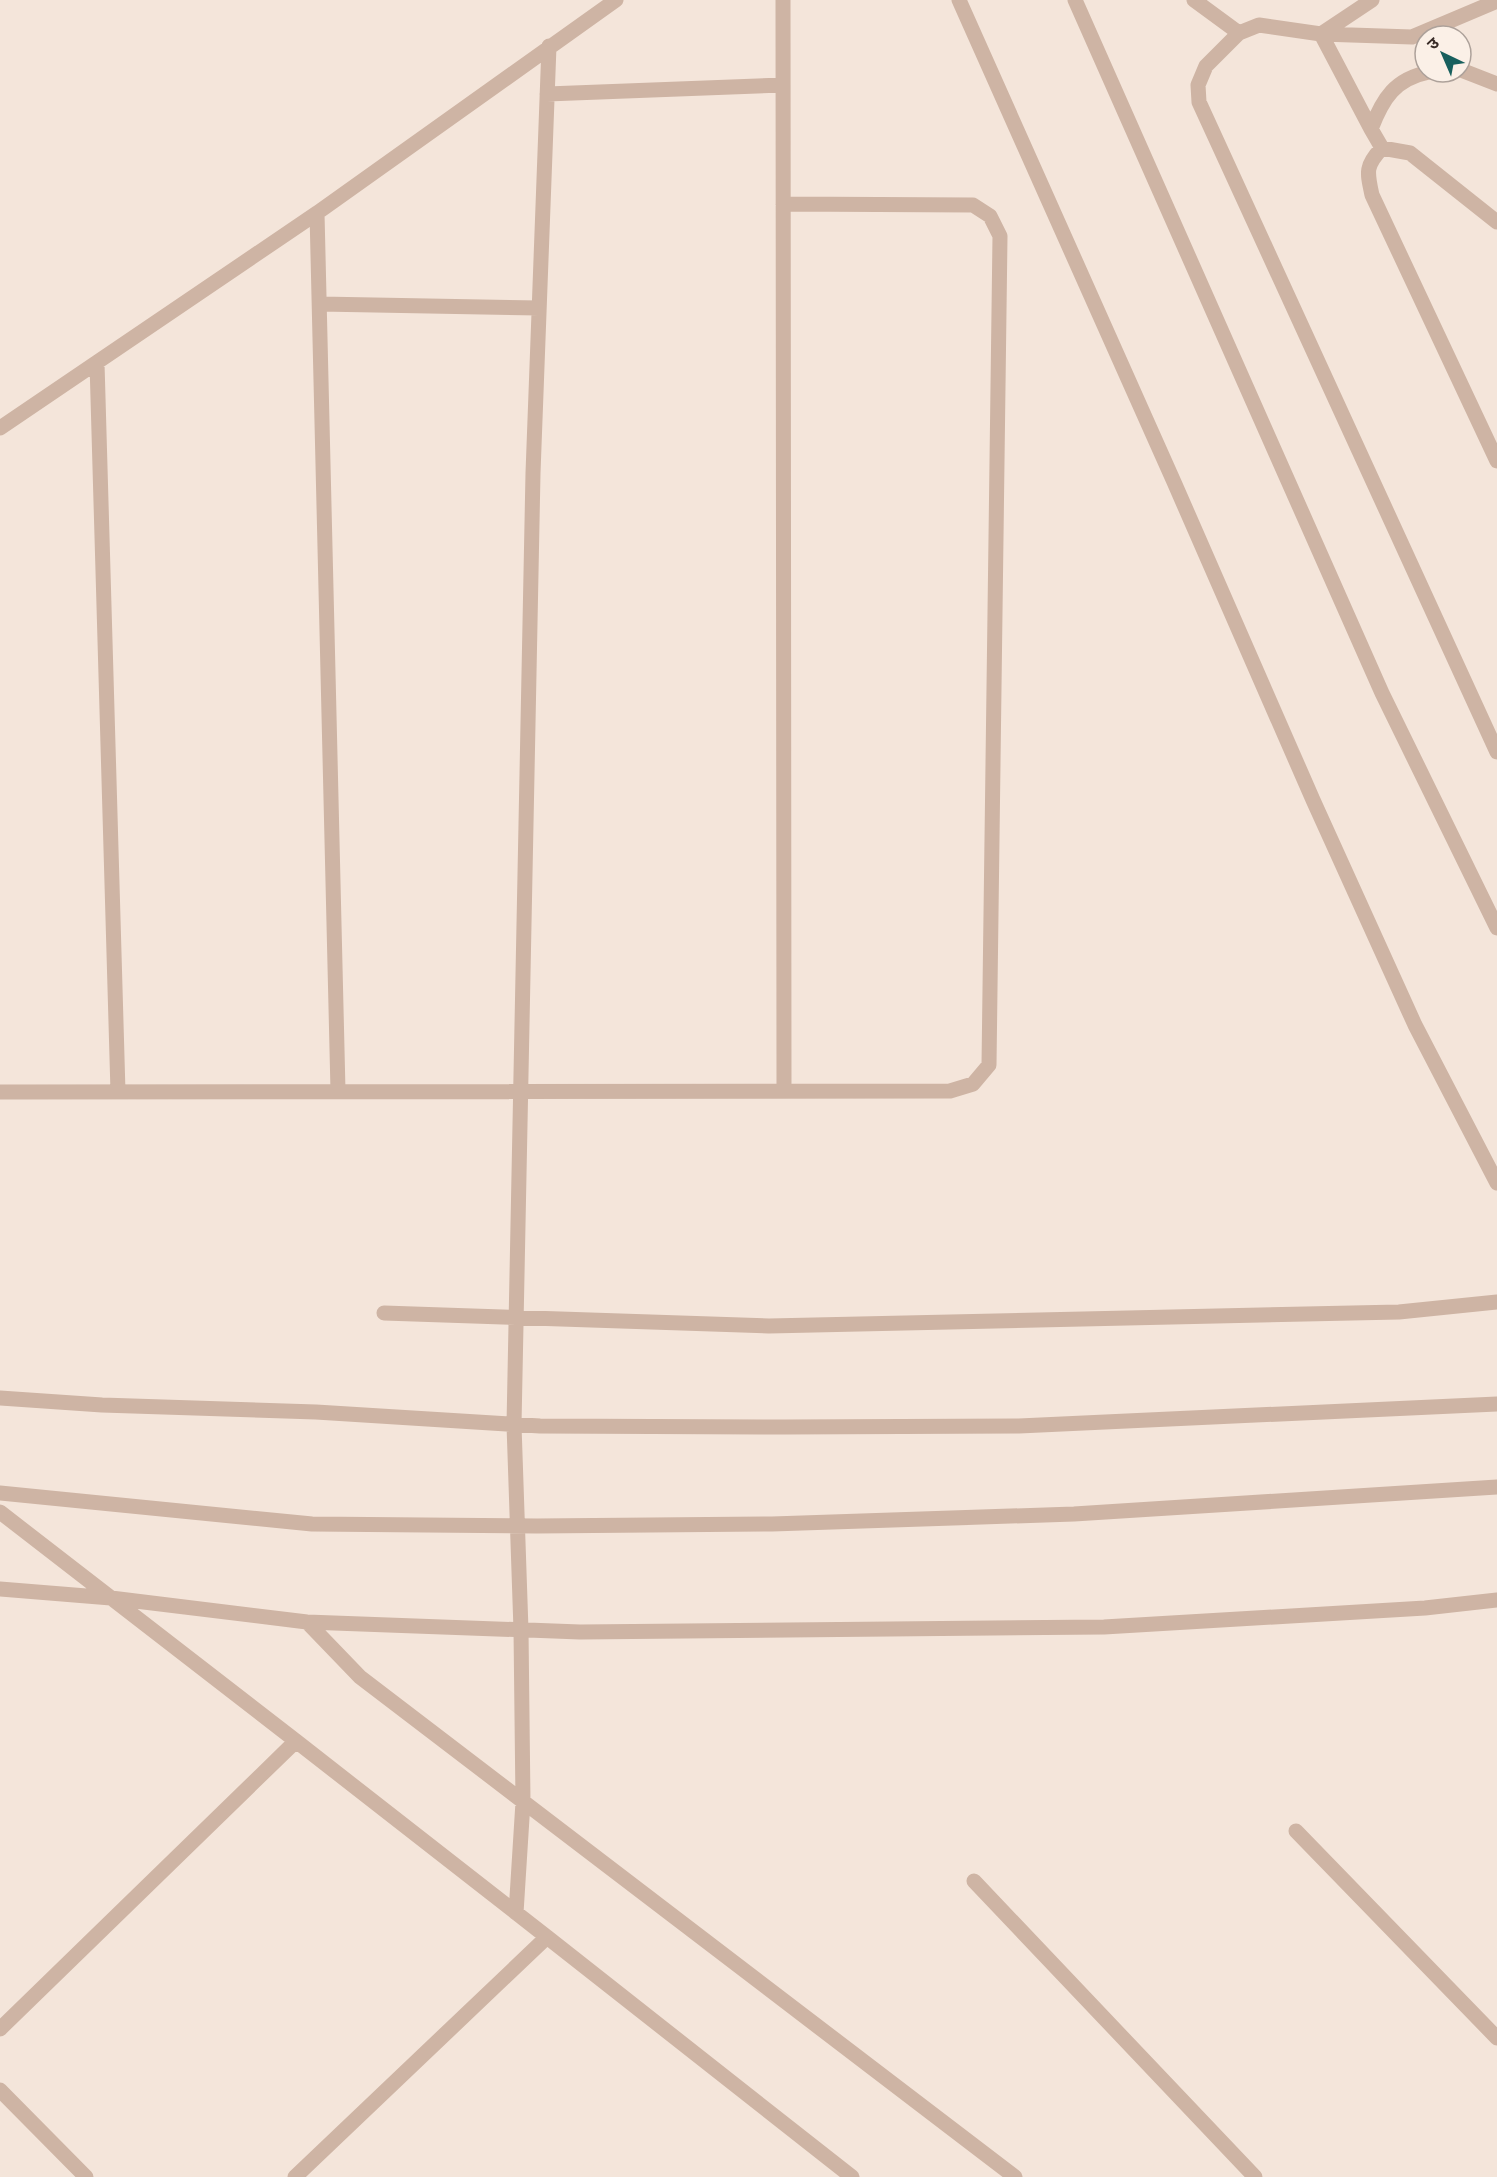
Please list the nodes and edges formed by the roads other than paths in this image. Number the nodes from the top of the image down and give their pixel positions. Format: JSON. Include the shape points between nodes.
{"nodes":[{"id":1,"x":616,"y":0,"type":"edge"},
{"id":2,"x":783,"y":0,"type":"edge"},
{"id":3,"x":959,"y":0,"type":"edge"},
{"id":4,"x":1075,"y":0,"type":"edge"},
{"id":5,"x":1194,"y":0,"type":"edge"},
{"id":6,"x":1372,"y":0,"type":"edge"},
{"id":7,"x":1497,"y":1,"type":"edge"},
{"id":8,"x":1239,"y":33,"type":"junction"},
{"id":9,"x":1321,"y":34,"type":"junction"},
{"id":10,"x":549,"y":46,"type":"junction"},
{"id":11,"x":1473,"y":75,"type":"edge"},
{"id":12,"x":1413,"y":77,"type":"edge"},
{"id":13,"x":1497,"y":84,"type":"edge"},
{"id":14,"x":783,"y":85,"type":"junction"},
{"id":15,"x":547,"y":94,"type":"junction"},
{"id":16,"x":1371,"y":129,"type":"junction"},
{"id":17,"x":1382,"y":148,"type":"junction"},
{"id":18,"x":783,"y":204,"type":"junction"},
{"id":19,"x":317,"y":213,"type":"junction"},
{"id":20,"x":1497,"y":222,"type":"edge"},
{"id":21,"x":320,"y":304,"type":"junction"},
{"id":22,"x":539,"y":308,"type":"junction"},
{"id":23,"x":97,"y":363,"type":"junction"},
{"id":24,"x":0,"y":428,"type":"edge"},
{"id":25,"x":1497,"y":461,"type":"edge"},
{"id":26,"x":1497,"y":752,"type":"edge"},
{"id":27,"x":1497,"y":928,"type":"edge"},
{"id":28,"x":520,"y":1090,"type":"junction"},
{"id":29,"x":338,"y":1091,"type":"junction"},
{"id":30,"x":784,"y":1091,"type":"junction"},
{"id":31,"x":0,"y":1092,"type":"edge"},
{"id":32,"x":118,"y":1092,"type":"junction"},
{"id":33,"x":1497,"y":1183,"type":"edge"},
{"id":34,"x":1497,"y":1302,"type":"edge"},
{"id":35,"x":384,"y":1313,"type":"dead end"},
{"id":36,"x":516,"y":1317,"type":"junction"},
{"id":37,"x":0,"y":1398,"type":"edge"},
{"id":38,"x":1497,"y":1404,"type":"edge"},
{"id":39,"x":514,"y":1425,"type":"junction"},
{"id":40,"x":1497,"y":1487,"type":"edge"},
{"id":41,"x":0,"y":1493,"type":"edge"},
{"id":42,"x":0,"y":1512,"type":"edge"},
{"id":43,"x":516,"y":1526,"type":"junction"},
{"id":44,"x":0,"y":1589,"type":"edge"},
{"id":45,"x":111,"y":1598,"type":"junction"},
{"id":46,"x":1497,"y":1600,"type":"edge"},
{"id":47,"x":307,"y":1622,"type":"junction"},
{"id":48,"x":521,"y":1630,"type":"junction"},
{"id":49,"x":296,"y":1741,"type":"junction"},
{"id":50,"x":523,"y":1802,"type":"junction"},
{"id":51,"x":1296,"y":1831,"type":"dead end"},
{"id":52,"x":974,"y":1881,"type":"dead end"},
{"id":53,"x":516,"y":1913,"type":"junction"},
{"id":54,"x":547,"y":1937,"type":"junction"},
{"id":55,"x":0,"y":2030,"type":"edge"},
{"id":56,"x":1497,"y":2038,"type":"edge"},
{"id":57,"x":0,"y":2090,"type":"edge"},
{"id":58,"x":86,"y":2177,"type":"edge"},
{"id":59,"x":295,"y":2177,"type":"edge"},
{"id":60,"x":852,"y":2177,"type":"edge"},
{"id":61,"x":1015,"y":2177,"type":"edge"},
{"id":62,"x":1255,"y":2177,"type":"edge"}],
"edges":[{"from":1,"to":10,"type":"street"},
{"from":2,"to":14,"type":"street"},
{"from":3,"to":33,"type":"street","via":[[1410,1014]]},
{"from":4,"to":27,"type":"street","via":[[1382,693]]},
{"from":5,"to":8,"type":"street"},
{"from":6,"to":9,"type":"street"},
{"from":7,"to":9,"type":"street","via":[[1412,37]]},
{"from":8,"to":9,"type":"street","via":[[1259,25]]},
{"from":8,"to":26,"type":"street","via":[[1206,66],[1198,85],[1199,102]]},
{"from":9,"to":16,"type":"street"},
{"from":10,"to":15,"type":"street"},
{"from":10,"to":19,"type":"street"},
{"from":11,"to":13,"type":"street"},
{"from":12,"to":16,"type":"street","via":[[1404,80],[1380,106]]},
{"from":14,"to":15,"type":"street"},
{"from":14,"to":18,"type":"street"},
{"from":15,"to":22,"type":"street"},
{"from":16,"to":17,"type":"street"},
{"from":17,"to":20,"type":"street","via":[[1410,153]]},
{"from":17,"to":25,"type":"street","via":[[1369,162],[1367,176],[1372,195]]},
{"from":18,"to":30,"type":"street"},
{"from":18,"to":30,"type":"street","via":[[973,205],[990,216],[1000,236],[989,1065],[973,1084],[950,1091]]},
{"from":19,"to":21,"type":"street"},
{"from":19,"to":23,"type":"street"},
{"from":21,"to":22,"type":"street"},
{"from":21,"to":29,"type":"street"},
{"from":22,"to":28,"type":"street"},
{"from":23,"to":24,"type":"street"},
{"from":23,"to":32,"type":"street"},
{"from":28,"to":29,"type":"street"},
{"from":28,"to":30,"type":"street"},
{"from":28,"to":36,"type":"street"},
{"from":29,"to":32,"type":"street"},
{"from":31,"to":32,"type":"street"},
{"from":34,"to":36,"type":"street","via":[[1399,1312],[770,1326]]},
{"from":35,"to":36,"type":"street"},
{"from":36,"to":39,"type":"street"},
{"from":37,"to":39,"type":"street"},
{"from":38,"to":39,"type":"street","via":[[1019,1426]]},
{"from":39,"to":43,"type":"street"},
{"from":40,"to":43,"type":"street","via":[[1074,1514],[772,1524]]},
{"from":41,"to":43,"type":"street","via":[[312,1524]]},
{"from":42,"to":45,"type":"street"},
{"from":43,"to":48,"type":"street"},
{"from":44,"to":45,"type":"street"},
{"from":45,"to":47,"type":"street"},
{"from":45,"to":49,"type":"street"},
{"from":46,"to":48,"type":"street","via":[[1425,1608],[1104,1627]]},
{"from":47,"to":48,"type":"street"},
{"from":47,"to":50,"type":"street","via":[[360,1677]]},
{"from":48,"to":50,"type":"street"},
{"from":49,"to":53,"type":"street"},
{"from":49,"to":55,"type":"street"},
{"from":50,"to":53,"type":"street"},
{"from":50,"to":61,"type":"street"},
{"from":51,"to":56,"type":"street"},
{"from":52,"to":62,"type":"street"},
{"from":53,"to":54,"type":"street"},
{"from":54,"to":59,"type":"street"},
{"from":54,"to":60,"type":"street"},
{"from":57,"to":58,"type":"street"}]}
